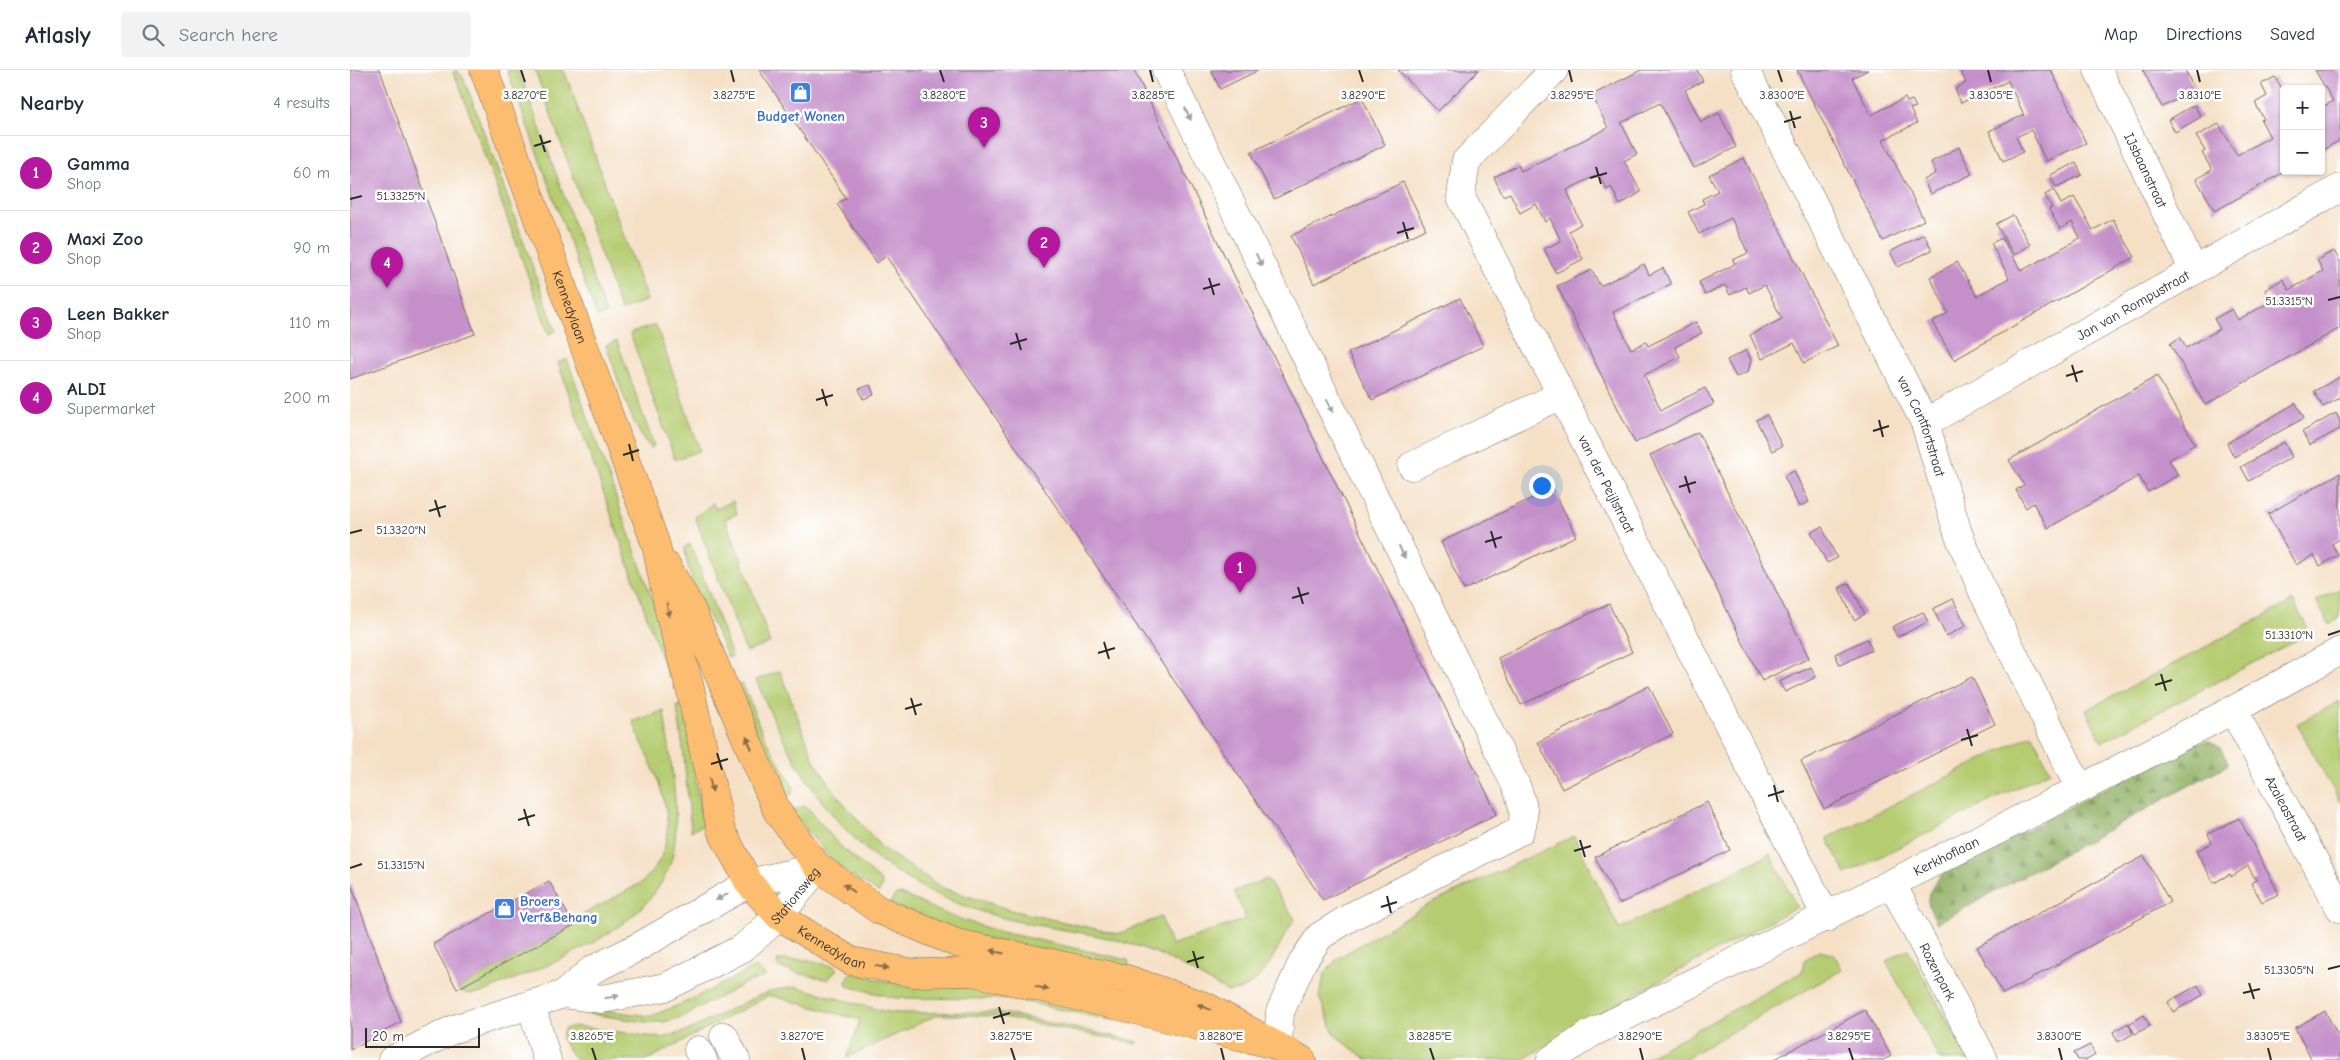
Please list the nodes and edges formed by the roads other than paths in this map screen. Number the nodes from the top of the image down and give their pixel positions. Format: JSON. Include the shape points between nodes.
{"nodes":[{"id":1,"x":484,"y":70,"type":"edge"},
{"id":2,"x":1166,"y":70,"type":"edge"},
{"id":3,"x":1554,"y":70,"type":"edge"},
{"id":4,"x":1746,"y":70,"type":"edge"},
{"id":5,"x":2098,"y":70,"type":"edge"},
{"id":6,"x":2340,"y":188,"type":"edge"},
{"id":7,"x":2194,"y":271,"type":"junction"},
{"id":8,"x":1561,"y":395,"type":"junction"},
{"id":9,"x":1925,"y":423,"type":"junction"},
{"id":10,"x":1412,"y":466,"type":"dead end"},
{"id":11,"x":656,"y":545,"type":"junction"},
{"id":12,"x":2340,"y":650,"type":"edge"},
{"id":13,"x":2233,"y":710,"type":"junction"},
{"id":14,"x":2080,"y":790,"type":"junction"},
{"id":15,"x":818,"y":866,"type":"junction"},
{"id":16,"x":749,"y":883,"type":"junction"},
{"id":17,"x":1892,"y":884,"type":"junction"},
{"id":18,"x":2340,"y":908,"type":"edge"},
{"id":19,"x":779,"y":916,"type":"junction"},
{"id":20,"x":1827,"y":918,"type":"junction"},
{"id":21,"x":564,"y":994,"type":"junction"},
{"id":22,"x":531,"y":1004,"type":"junction"},
{"id":23,"x":724,"y":1036,"type":"dead end"},
{"id":24,"x":1278,"y":1046,"type":"junction"},
{"id":25,"x":392,"y":1060,"type":"edge"},
{"id":26,"x":547,"y":1060,"type":"edge"},
{"id":27,"x":736,"y":1060,"type":"edge"},
{"id":28,"x":1302,"y":1060,"type":"edge"},
{"id":29,"x":1551,"y":1060,"type":"edge"},
{"id":30,"x":1984,"y":1060,"type":"edge"}],
"edges":[{"from":1,"to":11,"type":"main road","name":"Kennedylaan"},
{"from":2,"to":24,"type":"street","one_way":true,"via":[[1524,808],[1524,824],[1520,831],[1352,916],[1320,936],[1303,961],[1280,1012]]},
{"from":3,"to":8,"type":"street","name":"van der Peijlstraat","via":[[1466,161],[1461,197]]},
{"from":4,"to":9,"type":"street","name":"van Cantfortstraat"},
{"from":5,"to":7,"type":"street","name":"IJsbaanstraat"},
{"from":6,"to":7,"type":"street","name":"Jan van Rompustraat"},
{"from":7,"to":9,"type":"street","name":"Jan van Rompustraat"},
{"from":8,"to":10,"type":"street"},
{"from":8,"to":20,"type":"street","name":"van der Peijlstraat"},
{"from":9,"to":14,"type":"street","name":"van Cantfortstraat","via":[[1958,533],[1979,584]]},
{"from":15,"to":11,"type":"main road","name":"Kennedylaan","one_way":true,"via":[[777,811],[692,609]]},
{"from":11,"to":16,"type":"main road","name":"Kennedylaan","one_way":true,"via":[[720,830]]},
{"from":12,"to":13,"type":"street","name":"Kerkhoflaan"},
{"from":13,"to":14,"type":"street","name":"Kerkhoflaan"},
{"from":13,"to":18,"type":"street","name":"Azaleastraat"},
{"from":14,"to":17,"type":"street","name":"Kerkhoflaan"},
{"from":15,"to":16,"type":"street","name":"Stationsweg"},
{"from":15,"to":19,"type":"street","name":"Stationsweg"},
{"from":24,"to":15,"type":"main road","name":"Kennedylaan","one_way":true,"via":[[1206,1007],[1127,979],[956,943],[879,910]]},
{"from":16,"to":19,"type":"main road","name":"Kennedylaan"},
{"from":16,"to":21,"type":"street","name":"Stationsweg","one_way":true,"via":[[592,970]]},
{"from":17,"to":20,"type":"street","name":"Kerkhoflaan"},
{"from":17,"to":30,"type":"street","name":"Rozenpark"},
{"from":21,"to":19,"type":"street","name":"Stationsweg","one_way":true,"via":[[602,999],[666,987],[743,948]]},
{"from":19,"to":24,"type":"main road","name":"Kennedylaan","one_way":true,"via":[[851,961],[914,973],[973,972]]},
{"from":20,"to":29,"type":"street","name":"Kerkhoflaan","via":[[1606,1026]]},
{"from":21,"to":22,"type":"street","name":"Stationsweg"},
{"from":22,"to":25,"type":"street","name":"Stationsweg","via":[[454,1029]]},
{"from":22,"to":26,"type":"street"},
{"from":23,"to":27,"type":"street"},
{"from":24,"to":28,"type":"main road","name":"Kennedylaan"}]}
